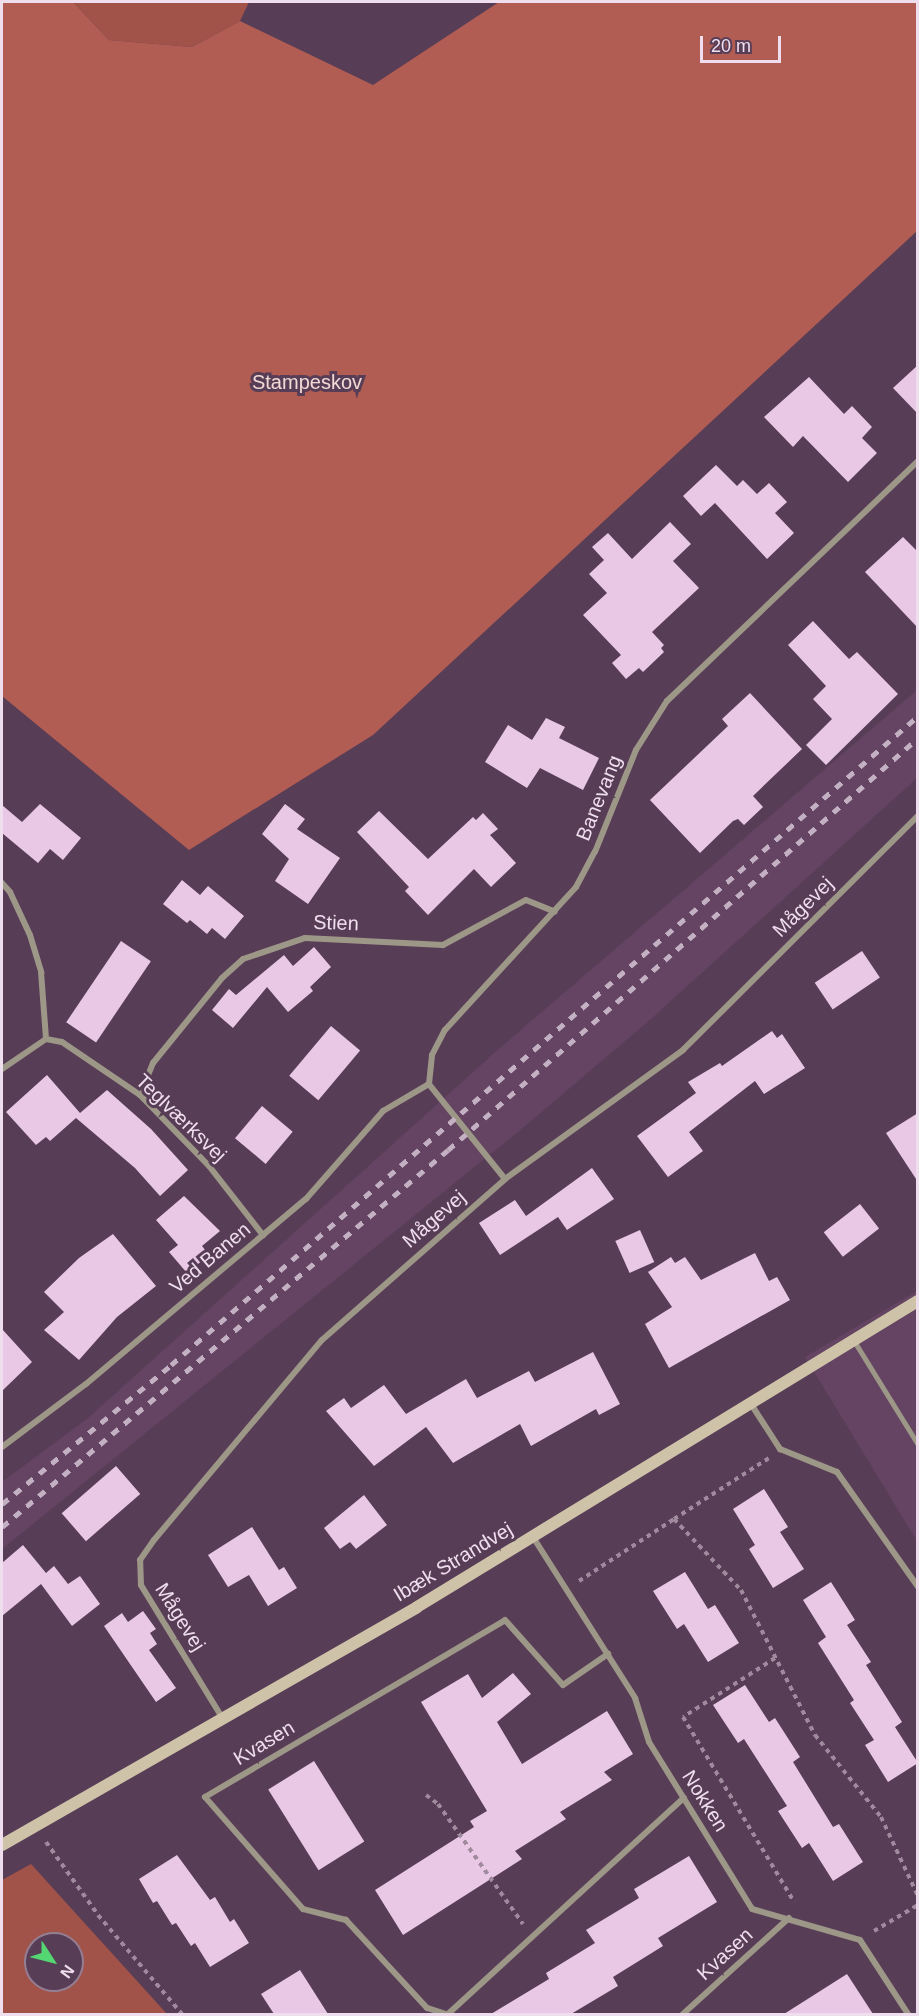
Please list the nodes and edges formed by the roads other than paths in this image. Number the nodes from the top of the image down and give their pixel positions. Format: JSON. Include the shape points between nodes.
{"nodes":[{"id":1,"x":918,"y":461,"type":"edge"},
{"id":2,"x":918,"y":816,"type":"edge"},
{"id":3,"x":2,"y":884,"type":"edge"},
{"id":4,"x":555,"y":912,"type":"junction"},
{"id":5,"x":46,"y":1039,"type":"junction"},
{"id":6,"x":2,"y":1069,"type":"edge"},
{"id":7,"x":429,"y":1084,"type":"junction"},
{"id":8,"x":140,"y":1095,"type":"junction"},
{"id":9,"x":504,"y":1179,"type":"junction"},
{"id":10,"x":263,"y":1235,"type":"junction"},
{"id":11,"x":918,"y":1301,"type":"edge"},
{"id":12,"x":853,"y":1340,"type":"junction"},
{"id":13,"x":751,"y":1404,"type":"junction"},
{"id":14,"x":918,"y":1444,"type":"edge"},
{"id":15,"x":2,"y":1447,"type":"edge"},
{"id":16,"x":533,"y":1537,"type":"junction"},
{"id":17,"x":918,"y":1587,"type":"edge"},
{"id":18,"x":608,"y":1654,"type":"junction"},
{"id":19,"x":223,"y":1720,"type":"junction"},
{"id":20,"x":684,"y":1798,"type":"junction"},
{"id":21,"x":2,"y":1845,"type":"edge"},
{"id":22,"x":789,"y":1918,"type":"junction"},
{"id":23,"x":447,"y":2014,"type":"edge"},
{"id":24,"x":683,"y":2014,"type":"edge"},
{"id":25,"x":908,"y":2014,"type":"edge"}],
"edges":[{"from":1,"to":4,"type":"street","name":"Banevang","via":[[667,701],[636,750],[586,870]]},
{"from":2,"to":9,"type":"street","name":"Mågevej","via":[[683,1050]]},
{"from":3,"to":5,"type":"street","via":[[10,892],[30,935],[41,972]]},
{"from":4,"to":7,"type":"street","name":"Banevang","via":[[445,1030],[432,1055]]},
{"from":4,"to":8,"type":"street","name":"Stien","via":[[526,900],[443,945],[305,938],[243,959],[222,978],[153,1063]]},
{"from":5,"to":6,"type":"street"},
{"from":5,"to":8,"type":"street","name":"Teglværksvej","via":[[62,1042]]},
{"from":7,"to":9,"type":"street"},
{"from":7,"to":10,"type":"street","name":"Ved Banen","via":[[383,1111],[306,1199]]},
{"from":8,"to":10,"type":"street","name":"Teglværksvej","via":[[209,1166]]},
{"from":9,"to":19,"type":"street","name":"Mågevej","via":[[322,1340],[140,1560],[141,1585]]},
{"from":10,"to":15,"type":"street","name":"Ved Banen","via":[[86,1384]]},
{"from":11,"to":12,"type":"street","name":"Ibæk Strandvej"},
{"from":12,"to":13,"type":"street","name":"Ibæk Strandvej"},
{"from":12,"to":14,"type":"lane"},
{"from":13,"to":16,"type":"street","name":"Ibæk Strandvej"},
{"from":13,"to":17,"type":"street","via":[[780,1449],[837,1472]]},
{"from":16,"to":18,"type":"street","name":"Nokken"},
{"from":16,"to":19,"type":"street","name":"Ibæk Strandvej"},
{"from":18,"to":20,"type":"street","name":"Nokken","via":[[635,1698],[649,1742]]},
{"from":18,"to":23,"type":"street","name":"Kvasen","via":[[563,1685],[505,1620],[205,1797],[303,1909],[346,1920],[427,2008]]},
{"from":19,"to":21,"type":"street","name":"Ibæk Strandvej"},
{"from":20,"to":22,"type":"street","name":"Nokken","via":[[752,1909]]},
{"from":20,"to":23,"type":"street","name":"Kvasen"},
{"from":22,"to":24,"type":"street","name":"Kvasen"},
{"from":22,"to":25,"type":"street","name":"Nokken","via":[[860,1940]]}]}
